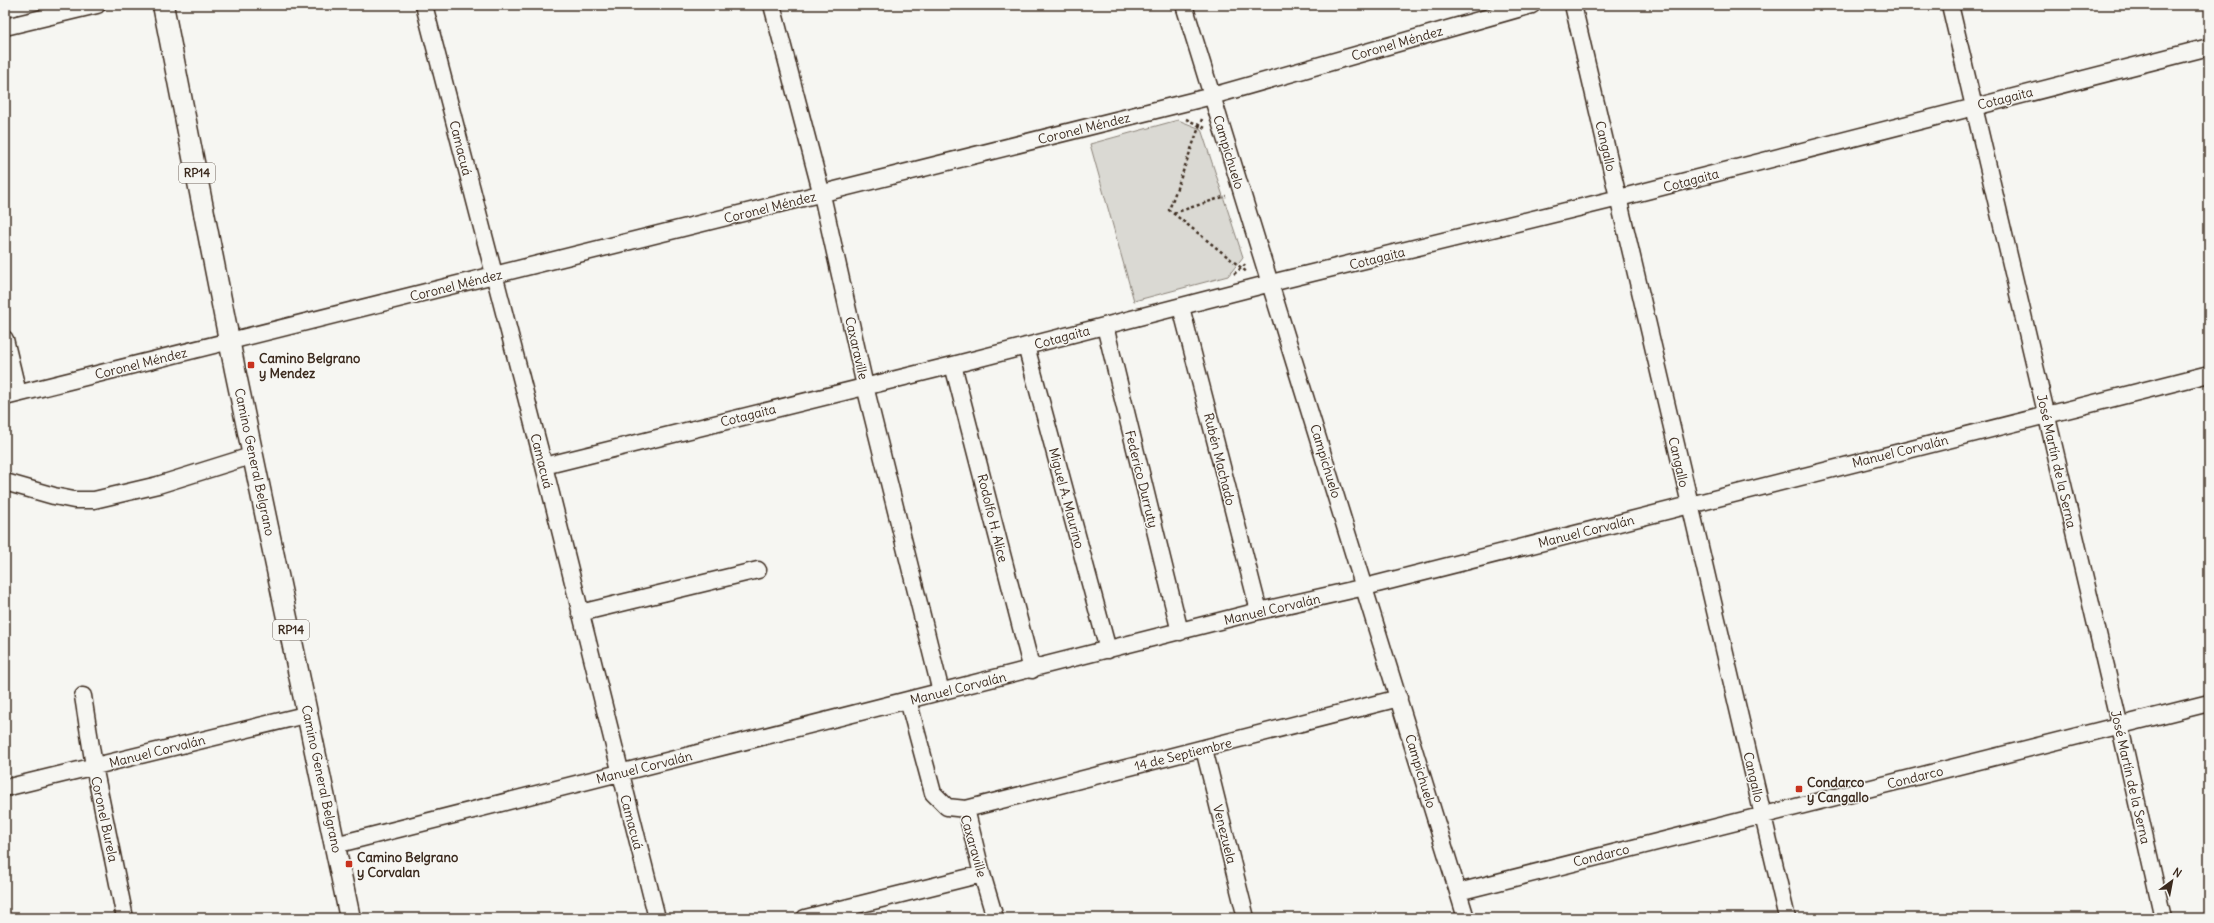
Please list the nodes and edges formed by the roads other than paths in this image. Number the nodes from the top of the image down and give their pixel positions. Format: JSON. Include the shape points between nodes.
{"nodes":[{"id":1,"x":97,"y":5,"type":"edge"},
{"id":2,"x":163,"y":5,"type":"edge"},
{"id":3,"x":424,"y":5,"type":"edge"},
{"id":4,"x":772,"y":5,"type":"edge"},
{"id":5,"x":1184,"y":5,"type":"edge"},
{"id":6,"x":1532,"y":5,"type":"edge"},
{"id":7,"x":1573,"y":5,"type":"edge"},
{"id":8,"x":1950,"y":5,"type":"edge"},
{"id":9,"x":5,"y":27,"type":"edge"},
{"id":10,"x":2209,"y":47,"type":"edge"},
{"id":11,"x":1214,"y":103,"type":"junction"},
{"id":12,"x":1975,"y":106,"type":"junction"},
{"id":13,"x":822,"y":195,"type":"junction"},
{"id":14,"x":1619,"y":198,"type":"junction"},
{"id":15,"x":493,"y":275,"type":"junction"},
{"id":16,"x":1271,"y":284,"type":"junction"},
{"id":17,"x":1181,"y":307,"type":"junction"},
{"id":18,"x":1105,"y":326,"type":"junction"},
{"id":19,"x":5,"y":339,"type":"edge"},
{"id":20,"x":230,"y":342,"type":"junction"},
{"id":21,"x":1026,"y":346,"type":"junction"},
{"id":22,"x":953,"y":365,"type":"junction"},
{"id":23,"x":2209,"y":374,"type":"edge"},
{"id":24,"x":866,"y":386,"type":"junction"},
{"id":25,"x":12,"y":395,"type":"edge"},
{"id":26,"x":2046,"y":414,"type":"junction"},
{"id":27,"x":254,"y":455,"type":"junction"},
{"id":28,"x":544,"y":466,"type":"junction"},
{"id":29,"x":5,"y":482,"type":"edge"},
{"id":30,"x":1689,"y":504,"type":"junction"},
{"id":31,"x":758,"y":570,"type":"dead end"},
{"id":32,"x":1365,"y":587,"type":"junction"},
{"id":33,"x":1259,"y":611,"type":"junction"},
{"id":34,"x":580,"y":614,"type":"junction"},
{"id":35,"x":1180,"y":632,"type":"junction"},
{"id":36,"x":1108,"y":650,"type":"junction"},
{"id":37,"x":1032,"y":670,"type":"junction"},
{"id":38,"x":941,"y":692,"type":"junction"},
{"id":39,"x":82,"y":696,"type":"dead end"},
{"id":40,"x":1399,"y":698,"type":"junction"},
{"id":41,"x":908,"y":700,"type":"junction"},
{"id":42,"x":2209,"y":703,"type":"edge"},
{"id":43,"x":309,"y":714,"type":"junction"},
{"id":44,"x":2120,"y":726,"type":"junction"},
{"id":45,"x":1204,"y":749,"type":"junction"},
{"id":46,"x":94,"y":766,"type":"junction"},
{"id":47,"x":619,"y":773,"type":"junction"},
{"id":48,"x":5,"y":788,"type":"edge"},
{"id":49,"x":966,"y":809,"type":"junction"},
{"id":50,"x":1763,"y":814,"type":"junction"},
{"id":51,"x":335,"y":845,"type":"junction"},
{"id":52,"x":982,"y":874,"type":"junction"},
{"id":53,"x":1458,"y":892,"type":"junction"},
{"id":54,"x":125,"y":918,"type":"edge"},
{"id":55,"x":350,"y":918,"type":"edge"},
{"id":56,"x":657,"y":918,"type":"edge"},
{"id":57,"x":805,"y":918,"type":"edge"},
{"id":58,"x":995,"y":918,"type":"edge"},
{"id":59,"x":1246,"y":918,"type":"edge"},
{"id":60,"x":1466,"y":918,"type":"edge"},
{"id":61,"x":1787,"y":918,"type":"edge"},
{"id":62,"x":2163,"y":918,"type":"edge"}],
"edges":[{"from":1,"to":9,"type":"street"},
{"from":2,"to":20,"type":"main road","name":"Camino General Belgrano","number":"RP14"},
{"from":3,"to":15,"type":"street","name":"Camacuá"},
{"from":4,"to":13,"type":"street","name":"Caxaraville"},
{"from":5,"to":11,"type":"street","name":"Campichuelo"},
{"from":6,"to":11,"type":"street","name":"Coronel Méndez"},
{"from":7,"to":14,"type":"street","name":"Cangallo"},
{"from":8,"to":12,"type":"street","name":"José Martín de la Serna"},
{"from":10,"to":12,"type":"street","name":"Cotagaita"},
{"from":11,"to":13,"type":"street","name":"Coronel Méndez"},
{"from":11,"to":16,"type":"street","name":"Campichuelo"},
{"from":12,"to":14,"type":"street","name":"Cotagaita"},
{"from":12,"to":26,"type":"street","name":"José Martín de la Serna"},
{"from":13,"to":15,"type":"street","name":"Coronel Méndez"},
{"from":13,"to":24,"type":"street","name":"Caxaraville"},
{"from":14,"to":16,"type":"street","name":"Cotagaita"},
{"from":14,"to":30,"type":"street","name":"Cangallo"},
{"from":15,"to":20,"type":"street","name":"Coronel Méndez"},
{"from":15,"to":28,"type":"street","name":"Camacuá"},
{"from":16,"to":17,"type":"street","name":"Cotagaita"},
{"from":16,"to":32,"type":"street","name":"Campichuelo"},
{"from":17,"to":18,"type":"street","name":"Cotagaita"},
{"from":17,"to":33,"type":"street","name":"Rubén Machado"},
{"from":18,"to":21,"type":"street","name":"Cotagaita"},
{"from":18,"to":35,"type":"street","name":"Federico Durruty"},
{"from":19,"to":25,"type":"street"},
{"from":20,"to":25,"type":"street","name":"Coronel Méndez"},
{"from":20,"to":27,"type":"main road","name":"Camino General Belgrano","number":"RP14"},
{"from":21,"to":22,"type":"street","name":"Cotagaita"},
{"from":21,"to":36,"type":"street","name":"Miguel A. Maurino"},
{"from":22,"to":24,"type":"street","name":"Cotagaita"},
{"from":22,"to":37,"type":"street","name":"Rodolfo H. Alice"},
{"from":23,"to":26,"type":"street","name":"Manuel Corvalán"},
{"from":24,"to":28,"type":"street","name":"Cotagaita"},
{"from":24,"to":38,"type":"street","name":"Caxaraville"},
{"from":26,"to":30,"type":"street","name":"Manuel Corvalán"},
{"from":26,"to":44,"type":"street","name":"José Martín de la Serna"},
{"from":27,"to":29,"type":"street","via":[[158,485],[94,500],[54,496]]},
{"from":27,"to":43,"type":"main road","name":"Camino General Belgrano","number":"RP14"},
{"from":28,"to":34,"type":"street","name":"Camacuá"},
{"from":30,"to":32,"type":"street","name":"Manuel Corvalán"},
{"from":30,"to":50,"type":"street","name":"Cangallo"},
{"from":31,"to":34,"type":"street"},
{"from":32,"to":33,"type":"street","name":"Manuel Corvalán"},
{"from":32,"to":40,"type":"street","name":"Campichuelo"},
{"from":33,"to":35,"type":"street","name":"Manuel Corvalán"},
{"from":34,"to":47,"type":"street","name":"Camacuá"},
{"from":35,"to":36,"type":"street","name":"Manuel Corvalán"},
{"from":36,"to":37,"type":"street","name":"Manuel Corvalán"},
{"from":37,"to":38,"type":"street","name":"Manuel Corvalán"},
{"from":38,"to":41,"type":"street","name":"Manuel Corvalán"},
{"from":39,"to":46,"type":"street","name":"Coronel Burela"},
{"from":40,"to":45,"type":"street","name":"14 de Septiembre"},
{"from":40,"to":53,"type":"street","name":"Campichuelo"},
{"from":41,"to":47,"type":"street","name":"Manuel Corvalán"},
{"from":41,"to":49,"type":"street","name":"Caxaraville","via":[[933,793],[947,807]]},
{"from":42,"to":44,"type":"street","name":"Condarco"},
{"from":43,"to":46,"type":"street","name":"Manuel Corvalán"},
{"from":43,"to":51,"type":"main road","name":"Camino General Belgrano","number":"RP14"},
{"from":44,"to":50,"type":"street","name":"Condarco"},
{"from":44,"to":62,"type":"street","name":"José Martín de la Serna"},
{"from":45,"to":49,"type":"street","name":"14 de Septiembre"},
{"from":45,"to":59,"type":"street","name":"Venezuela"},
{"from":46,"to":48,"type":"street","name":"Manuel Corvalán"},
{"from":46,"to":54,"type":"street","name":"Coronel Burela"},
{"from":47,"to":51,"type":"street","name":"Manuel Corvalán"},
{"from":47,"to":56,"type":"street","name":"Camacuá"},
{"from":49,"to":52,"type":"street","name":"Caxaraville"},
{"from":50,"to":53,"type":"street","name":"Condarco"},
{"from":50,"to":61,"type":"street","name":"Cangallo"},
{"from":51,"to":55,"type":"main road","name":"Camino General Belgrano","number":"RP14"},
{"from":52,"to":57,"type":"street"},
{"from":52,"to":58,"type":"street","name":"Caxaraville"},
{"from":53,"to":60,"type":"street","name":"Campichuelo"}]}
